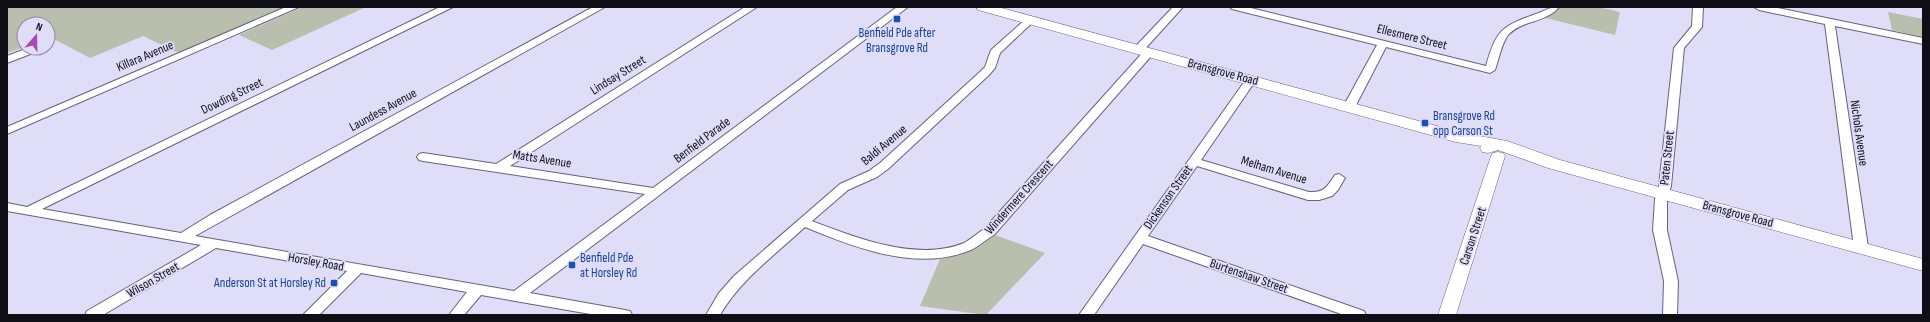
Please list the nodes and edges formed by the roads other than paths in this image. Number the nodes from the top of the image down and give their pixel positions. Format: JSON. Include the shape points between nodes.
{"nodes":[{"id":1,"x":294,"y":7,"type":"edge"},
{"id":2,"x":448,"y":7,"type":"edge"},
{"id":3,"x":600,"y":7,"type":"edge"},
{"id":4,"x":752,"y":7,"type":"edge"},
{"id":5,"x":903,"y":7,"type":"edge"},
{"id":6,"x":983,"y":7,"type":"edge"},
{"id":7,"x":1178,"y":7,"type":"edge"},
{"id":8,"x":1235,"y":7,"type":"edge"},
{"id":9,"x":1554,"y":7,"type":"edge"},
{"id":10,"x":1698,"y":7,"type":"edge"},
{"id":11,"x":1759,"y":7,"type":"edge"},
{"id":12,"x":1030,"y":20,"type":"junction"},
{"id":13,"x":1830,"y":22,"type":"junction"},
{"id":14,"x":1923,"y":41,"type":"edge"},
{"id":15,"x":1383,"y":44,"type":"junction"},
{"id":16,"x":1144,"y":51,"type":"junction"},
{"id":17,"x":17,"y":56,"type":"edge"},
{"id":18,"x":7,"y":60,"type":"edge"},
{"id":19,"x":1251,"y":80,"type":"junction"},
{"id":20,"x":1349,"y":107,"type":"junction"},
{"id":21,"x":7,"y":132,"type":"edge"},
{"id":22,"x":1499,"y":151,"type":"junction"},
{"id":23,"x":423,"y":157,"type":"dead end"},
{"id":24,"x":1193,"y":161,"type":"junction"},
{"id":25,"x":499,"y":168,"type":"junction"},
{"id":26,"x":1339,"y":178,"type":"dead end"},
{"id":27,"x":656,"y":192,"type":"junction"},
{"id":28,"x":1663,"y":194,"type":"junction"},
{"id":29,"x":7,"y":207,"type":"edge"},
{"id":30,"x":29,"y":211,"type":"junction"},
{"id":31,"x":803,"y":222,"type":"junction"},
{"id":32,"x":182,"y":238,"type":"junction"},
{"id":33,"x":1139,"y":238,"type":"junction"},
{"id":34,"x":213,"y":244,"type":"junction"},
{"id":35,"x":1861,"y":248,"type":"junction"},
{"id":36,"x":1923,"y":265,"type":"edge"},
{"id":37,"x":357,"y":269,"type":"junction"},
{"id":38,"x":478,"y":290,"type":"junction"},
{"id":39,"x":517,"y":296,"type":"junction"},
{"id":40,"x":92,"y":315,"type":"edge"},
{"id":41,"x":310,"y":315,"type":"edge"},
{"id":42,"x":456,"y":315,"type":"edge"},
{"id":43,"x":624,"y":315,"type":"edge"},
{"id":44,"x":713,"y":315,"type":"edge"},
{"id":45,"x":1086,"y":315,"type":"edge"},
{"id":46,"x":1359,"y":315,"type":"edge"},
{"id":47,"x":1447,"y":315,"type":"edge"},
{"id":48,"x":1670,"y":315,"type":"edge"}],
"edges":[{"from":1,"to":21,"type":"street","name":"Killara Avenue"},
{"from":2,"to":30,"type":"street","name":"Dowding Street"},
{"from":3,"to":32,"type":"street","name":"Laundess Avenue"},
{"from":4,"to":25,"type":"street","name":"Lindsay Street"},
{"from":5,"to":27,"type":"street","name":"Benfield Parade"},
{"from":6,"to":12,"type":"main road","name":"Bransgrove Road"},
{"from":7,"to":16,"type":"street","name":"Windermere Crescent"},
{"from":8,"to":15,"type":"street","name":"Ellesmere Street"},
{"from":9,"to":15,"type":"street","name":"Ellesmere Street","via":[[1546,14],[1517,24],[1508,30],[1502,37],[1490,70]]},
{"from":10,"to":28,"type":"street","name":"Paten Street","via":[[1696,27],[1679,48]]},
{"from":11,"to":13,"type":"street"},
{"from":12,"to":16,"type":"main road","name":"Bransgrove Road"},
{"from":12,"to":31,"type":"street","name":"Baldi Avenue","via":[[995,52],[990,68],[985,73],[884,166],[840,190]]},
{"from":13,"to":14,"type":"street"},
{"from":13,"to":35,"type":"street","name":"Nichols Avenue"},
{"from":15,"to":20,"type":"street"},
{"from":16,"to":19,"type":"main road","name":"Bransgrove Road"},
{"from":16,"to":31,"type":"street","name":"Windermere Crescent","via":[[989,232],[974,243],[943,253],[916,254],[861,244]]},
{"from":17,"to":18,"type":"street"},
{"from":19,"to":20,"type":"main road","name":"Bransgrove Road"},
{"from":19,"to":24,"type":"street","name":"Dickenson Street"},
{"from":20,"to":22,"type":"main road","name":"Bransgrove Road","via":[[1462,138]]},
{"from":22,"to":28,"type":"main road","name":"Bransgrove Road"},
{"from":22,"to":47,"type":"street","name":"Carson Street"},
{"from":23,"to":25,"type":"street","name":"Matts Avenue"},
{"from":24,"to":26,"type":"street","name":"Melham Avenue","via":[[1316,197],[1333,190]]},
{"from":24,"to":33,"type":"street","name":"Dickenson Street"},
{"from":25,"to":27,"type":"street","name":"Matts Avenue"},
{"from":27,"to":39,"type":"street","name":"Benfield Parade"},
{"from":28,"to":35,"type":"main road","name":"Bransgrove Road"},
{"from":28,"to":48,"type":"street","name":"Paten Street","via":[[1660,230],[1671,281]]},
{"from":29,"to":30,"type":"street","name":"Horsley Road"},
{"from":30,"to":32,"type":"street","name":"Horsley Road"},
{"from":31,"to":44,"type":"street","name":"Baldi Avenue","via":[[739,279],[724,296]]},
{"from":32,"to":34,"type":"street","name":"Horsley Road"},
{"from":33,"to":45,"type":"street","name":"Dickenson Street"},
{"from":33,"to":46,"type":"street","name":"Burtenshaw Street"},
{"from":34,"to":37,"type":"street","name":"Horsley Road"},
{"from":34,"to":40,"type":"street","name":"Wilson Street"},
{"from":35,"to":36,"type":"main road","name":"Bransgrove Road"},
{"from":37,"to":38,"type":"street","name":"Horsley Road"},
{"from":37,"to":41,"type":"street"},
{"from":38,"to":39,"type":"street","name":"Horsley Road"},
{"from":38,"to":42,"type":"street"},
{"from":39,"to":43,"type":"street","name":"Horsley Road"}]}
